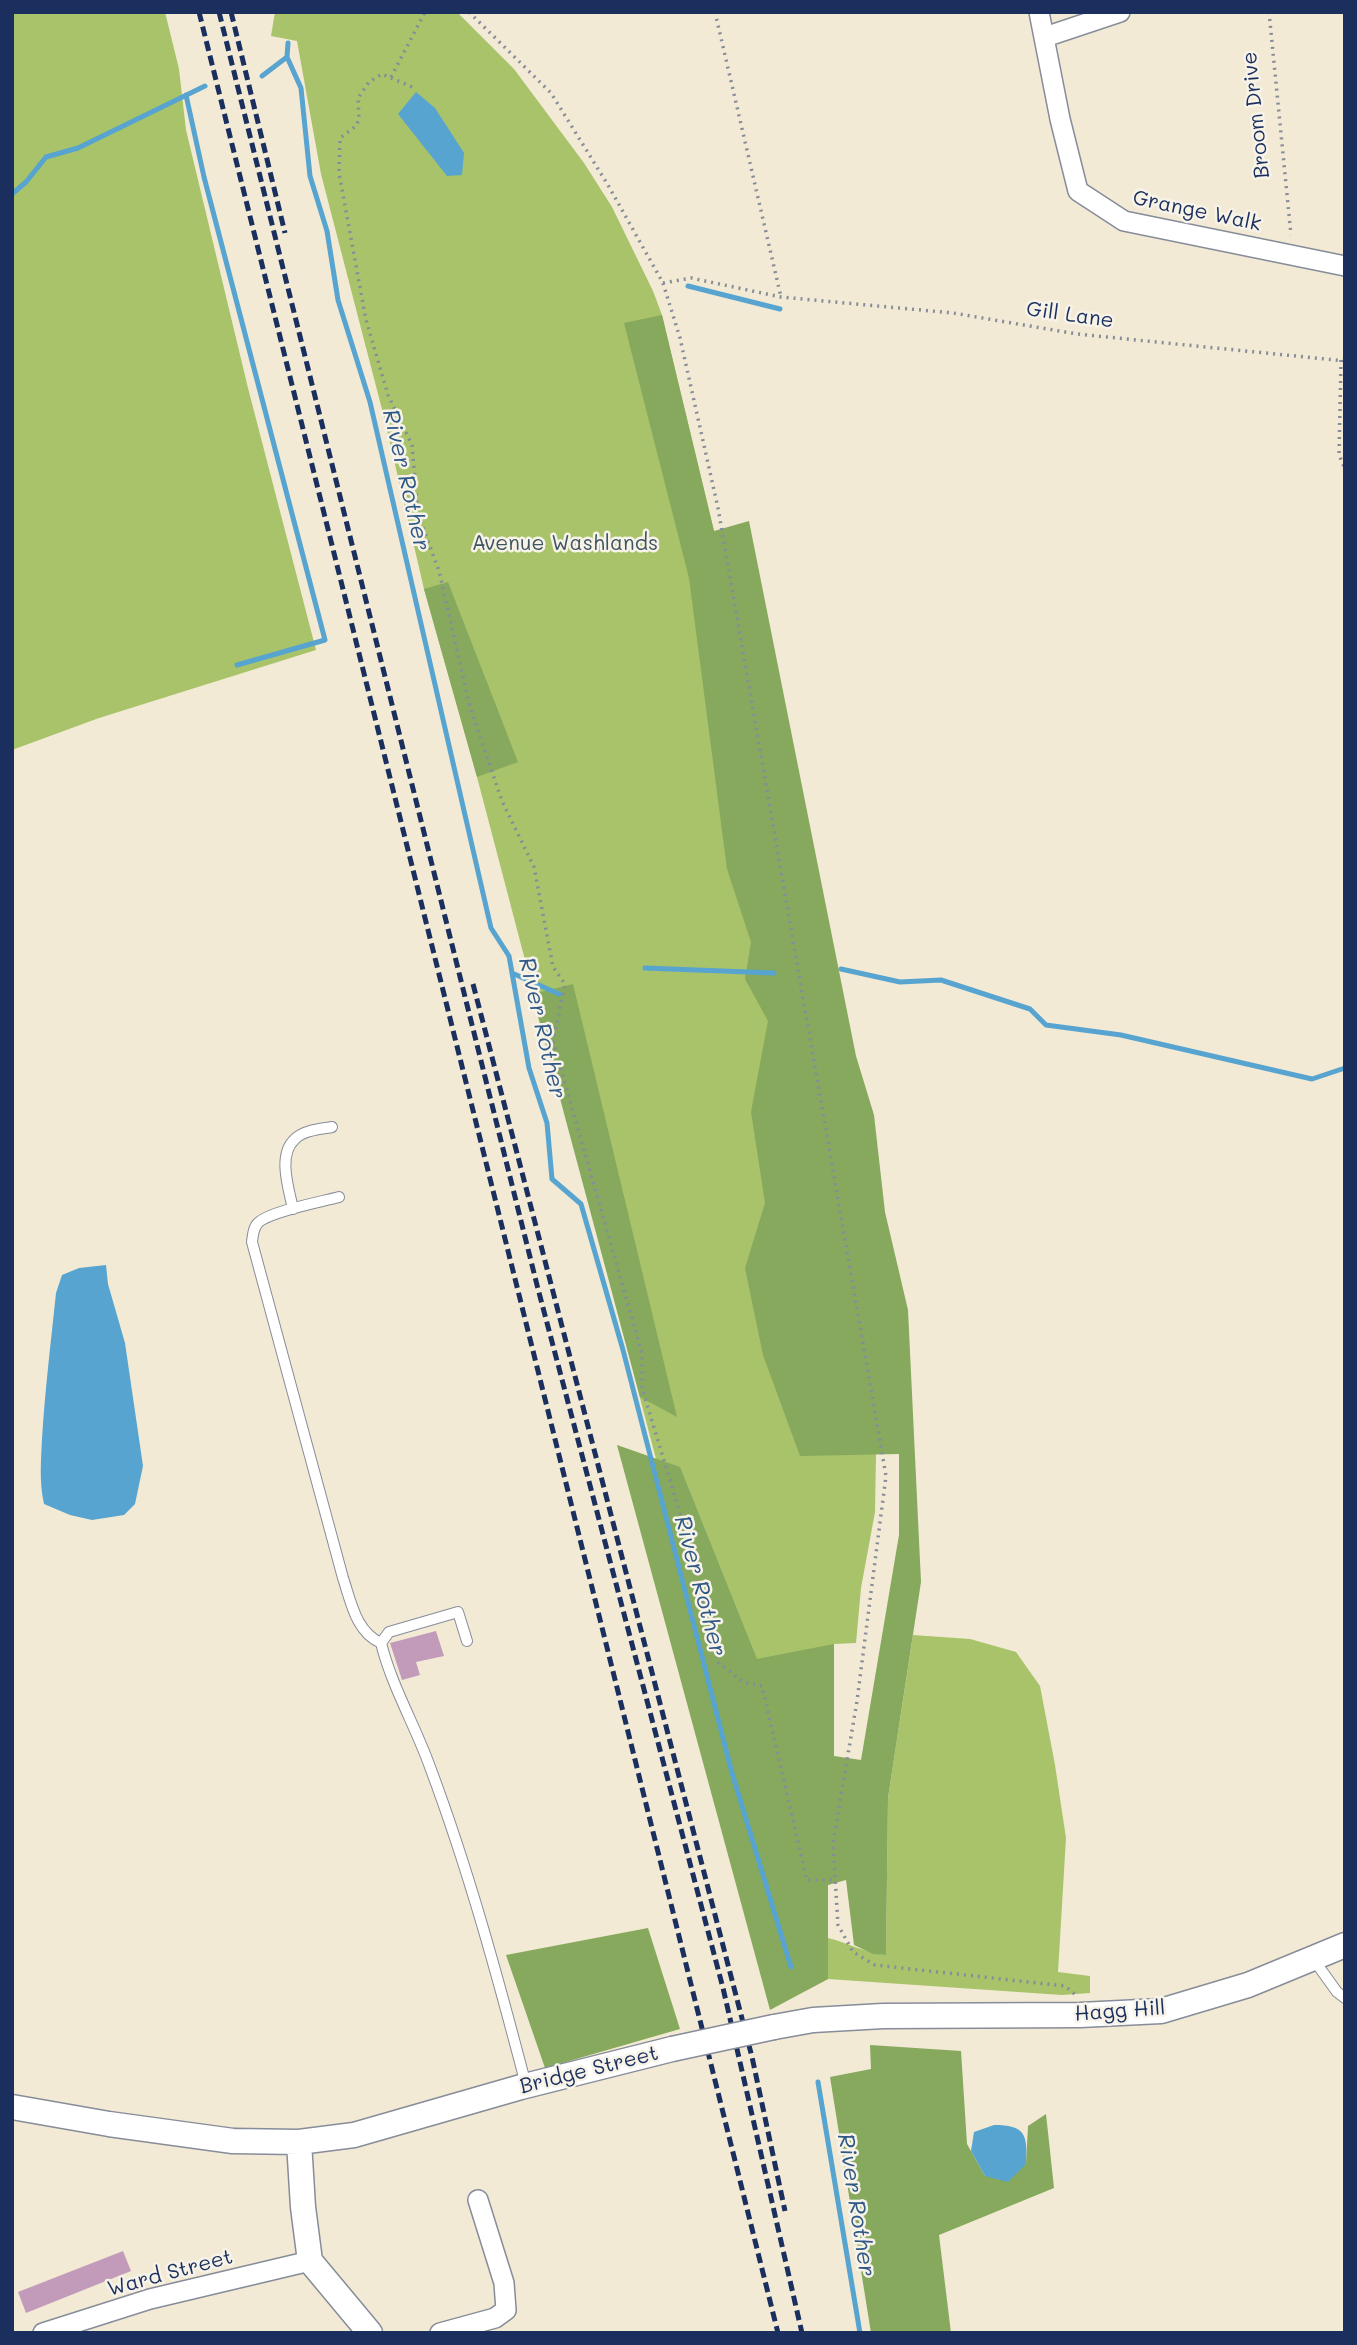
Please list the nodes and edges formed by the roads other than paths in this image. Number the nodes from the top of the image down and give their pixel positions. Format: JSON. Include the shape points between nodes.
{"nodes":[{"id":1,"x":1039,"y":12,"type":"edge"},
{"id":2,"x":1121,"y":12,"type":"edge"},
{"id":3,"x":1045,"y":37,"type":"junction"},
{"id":4,"x":1345,"y":266,"type":"edge"},
{"id":5,"x":332,"y":1127,"type":"dead end"},
{"id":6,"x":339,"y":1197,"type":"dead end"},
{"id":7,"x":293,"y":1209,"type":"junction"},
{"id":8,"x":467,"y":1641,"type":"dead end"},
{"id":9,"x":381,"y":1643,"type":"junction"},
{"id":10,"x":1345,"y":1945,"type":"edge"},
{"id":11,"x":1314,"y":1960,"type":"junction"},
{"id":12,"x":1345,"y":1998,"type":"edge"},
{"id":13,"x":883,"y":2016,"type":"joint"},
{"id":14,"x":526,"y":2085,"type":"junction"},
{"id":15,"x":12,"y":2107,"type":"edge"},
{"id":16,"x":299,"y":2142,"type":"junction"},
{"id":17,"x":478,"y":2200,"type":"dead end"},
{"id":18,"x":310,"y":2261,"type":"junction"},
{"id":19,"x":43,"y":2333,"type":"edge"},
{"id":20,"x":370,"y":2333,"type":"edge"},
{"id":21,"x":440,"y":2333,"type":"edge"}],
"edges":[{"from":1,"to":3,"type":"street","name":"Grange Walk"},
{"from":2,"to":3,"type":"street"},
{"from":3,"to":4,"type":"street","name":"Grange Walk","via":[[1078,191],[1124,221]]},
{"from":5,"to":7,"type":"lane","via":[[305,1133],[289,1147],[286,1175]]},
{"from":6,"to":7,"type":"lane"},
{"from":7,"to":9,"type":"lane","via":[[260,1221],[252,1242],[343,1578],[359,1624],[369,1638]]},
{"from":8,"to":9,"type":"lane","via":[[458,1612],[389,1632]]},
{"from":9,"to":14,"type":"lane","via":[[453,1834]]},
{"from":10,"to":11,"type":"street","name":"Hagg Hill"},
{"from":11,"to":12,"type":"lane"},
{"from":11,"to":13,"type":"street","name":"Hagg Hill","via":[[1161,2011]]},
{"from":13,"to":14,"type":"street","name":"Bridge Street","bridge":true,"via":[[774,2027]]},
{"from":14,"to":16,"type":"street","name":"Bridge Street","via":[[354,2135]]},
{"from":15,"to":16,"type":"street","name":"Bridge Street","via":[[233,2141]]},
{"from":16,"to":18,"type":"street"},
{"from":17,"to":21,"type":"street","via":[[503,2283],[506,2310],[495,2318]]},
{"from":18,"to":19,"type":"street","name":"Ward Street","via":[[150,2299]]},
{"from":18,"to":20,"type":"street"}]}
